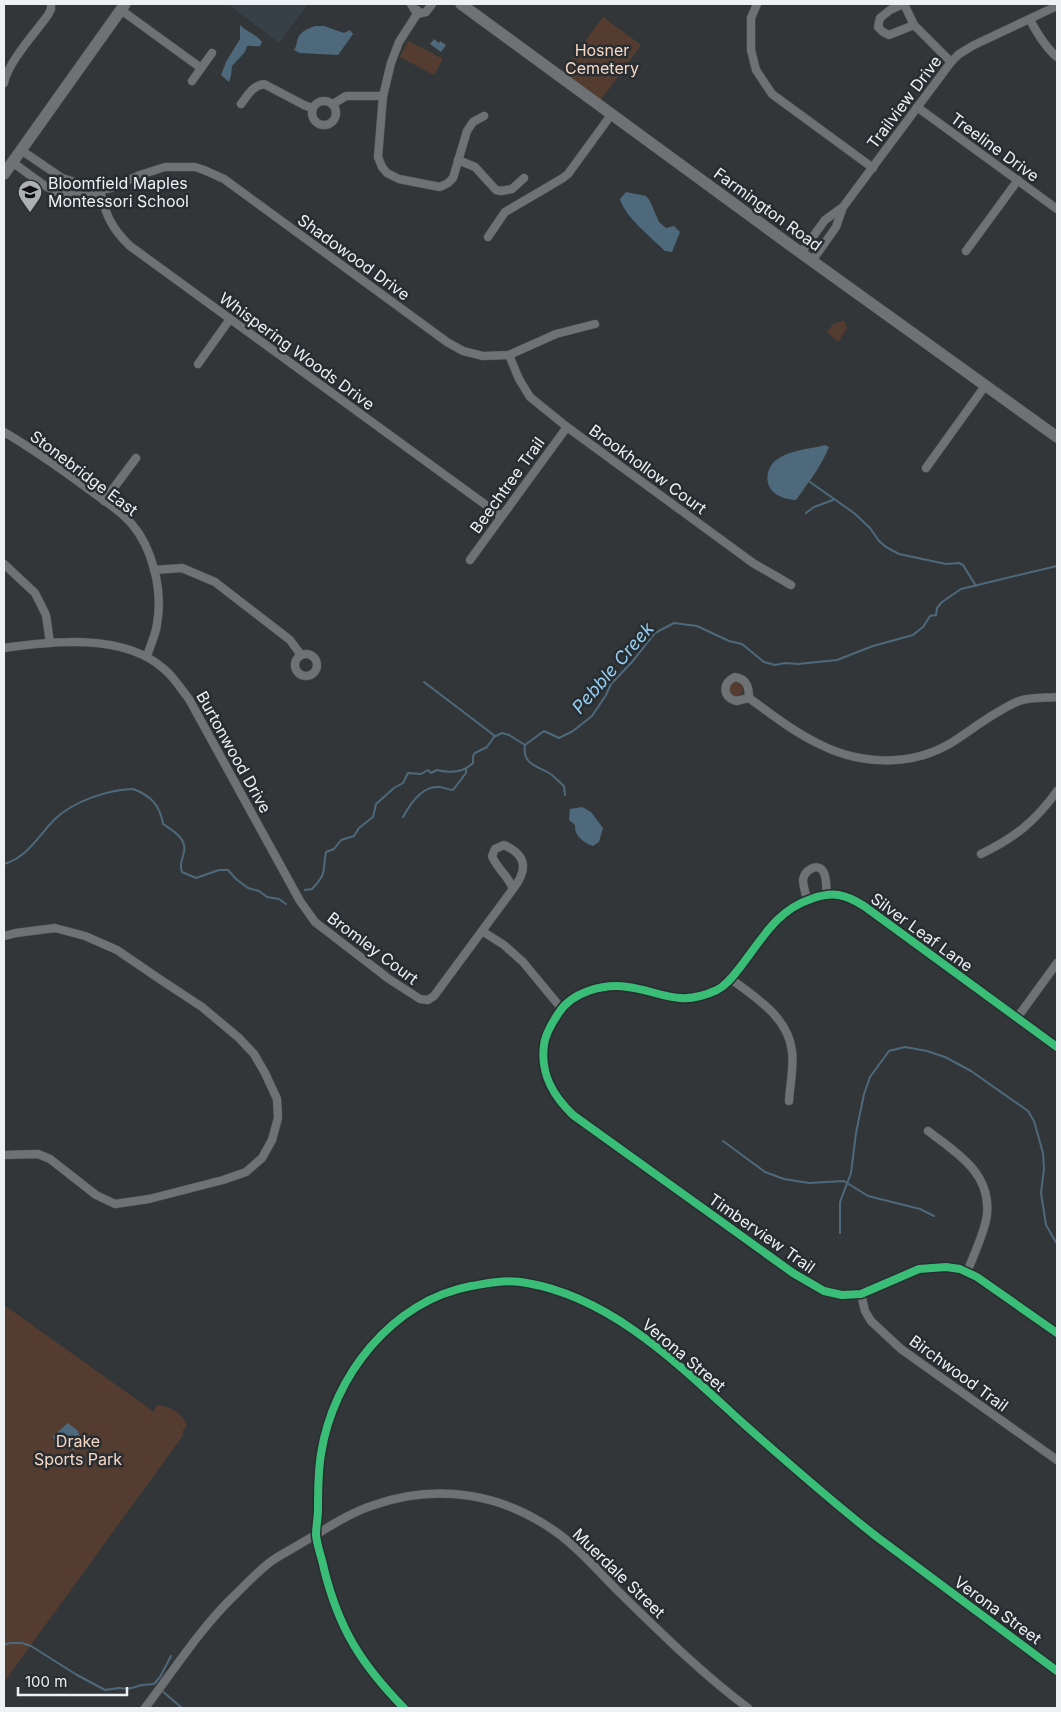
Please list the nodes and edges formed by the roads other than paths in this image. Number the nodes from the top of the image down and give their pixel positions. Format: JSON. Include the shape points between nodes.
{"nodes":[{"id":1,"x":51,"y":4,"type":"edge"},
{"id":2,"x":411,"y":4,"type":"edge"},
{"id":3,"x":417,"y":4,"type":"edge"},
{"id":4,"x":432,"y":4,"type":"edge"},
{"id":5,"x":461,"y":4,"type":"edge"},
{"id":6,"x":757,"y":4,"type":"edge"},
{"id":7,"x":903,"y":4,"type":"edge"},
{"id":8,"x":1057,"y":6,"type":"edge"},
{"id":9,"x":123,"y":7,"type":"edge"},
{"id":10,"x":418,"y":14,"type":"junction"},
{"id":11,"x":1030,"y":20,"type":"junction"},
{"id":12,"x":914,"y":25,"type":"junction"},
{"id":13,"x":212,"y":53,"type":"dead end"},
{"id":14,"x":1057,"y":57,"type":"edge"},
{"id":15,"x":951,"y":62,"type":"junction"},
{"id":16,"x":202,"y":68,"type":"junction"},
{"id":17,"x":192,"y":81,"type":"dead end"},
{"id":18,"x":4,"y":83,"type":"edge"},
{"id":19,"x":383,"y":96,"type":"junction"},
{"id":20,"x":240,"y":104,"type":"dead end"},
{"id":21,"x":333,"y":104,"type":"junction"},
{"id":22,"x":916,"y":107,"type":"junction"},
{"id":23,"x":312,"y":108,"type":"junction"},
{"id":24,"x":611,"y":115,"type":"junction"},
{"id":25,"x":484,"y":116,"type":"dead end"},
{"id":26,"x":21,"y":150,"type":"junction"},
{"id":27,"x":458,"y":160,"type":"junction"},
{"id":28,"x":12,"y":162,"type":"junction"},
{"id":29,"x":872,"y":168,"type":"junction"},
{"id":30,"x":4,"y":174,"type":"edge"},
{"id":31,"x":524,"y":178,"type":"dead end"},
{"id":32,"x":1018,"y":180,"type":"junction"},
{"id":33,"x":100,"y":190,"type":"junction"},
{"id":34,"x":843,"y":207,"type":"junction"},
{"id":35,"x":1057,"y":209,"type":"edge"},
{"id":36,"x":488,"y":237,"type":"dead end"},
{"id":37,"x":966,"y":251,"type":"dead end"},
{"id":38,"x":801,"y":253,"type":"junction"},
{"id":39,"x":812,"y":261,"type":"junction"},
{"id":40,"x":230,"y":319,"type":"junction"},
{"id":41,"x":595,"y":324,"type":"dead end"},
{"id":42,"x":510,"y":356,"type":"junction"},
{"id":43,"x":198,"y":364,"type":"dead end"},
{"id":44,"x":985,"y":386,"type":"junction"},
{"id":45,"x":566,"y":427,"type":"junction"},
{"id":46,"x":4,"y":432,"type":"edge"},
{"id":47,"x":1057,"y":438,"type":"edge"},
{"id":48,"x":136,"y":458,"type":"dead end"},
{"id":49,"x":926,"y":468,"type":"dead end"},
{"id":50,"x":104,"y":501,"type":"junction"},
{"id":51,"x":501,"y":516,"type":"junction"},
{"id":52,"x":470,"y":560,"type":"dead end"},
{"id":53,"x":4,"y":564,"type":"edge"},
{"id":54,"x":154,"y":570,"type":"junction"},
{"id":55,"x":791,"y":585,"type":"dead end"},
{"id":56,"x":50,"y":643,"type":"junction"},
{"id":57,"x":4,"y":648,"type":"edge"},
{"id":58,"x":301,"y":655,"type":"dead end"},
{"id":59,"x":146,"y":656,"type":"junction"},
{"id":60,"x":1057,"y":697,"type":"edge"},
{"id":61,"x":749,"y":698,"type":"dead end"},
{"id":62,"x":1057,"y":791,"type":"edge"},
{"id":63,"x":981,"y":854,"type":"dead end"},
{"id":64,"x":512,"y":889,"type":"junction"},
{"id":65,"x":296,"y":894,"type":"joint"},
{"id":66,"x":827,"y":895,"type":"junction"},
{"id":67,"x":807,"y":900,"type":"junction"},
{"id":68,"x":482,"y":931,"type":"junction"},
{"id":69,"x":4,"y":936,"type":"edge"},
{"id":70,"x":1057,"y":963,"type":"edge"},
{"id":71,"x":731,"y":979,"type":"junction"},
{"id":72,"x":561,"y":1008,"type":"junction"},
{"id":73,"x":1017,"y":1018,"type":"junction"},
{"id":74,"x":1057,"y":1047,"type":"edge"},
{"id":75,"x":789,"y":1101,"type":"dead end"},
{"id":76,"x":928,"y":1131,"type":"dead end"},
{"id":77,"x":4,"y":1155,"type":"edge"},
{"id":78,"x":967,"y":1272,"type":"junction"},
{"id":79,"x":861,"y":1294,"type":"junction"},
{"id":80,"x":1057,"y":1333,"type":"edge"},
{"id":81,"x":1057,"y":1460,"type":"edge"},
{"id":82,"x":316,"y":1534,"type":"junction"},
{"id":83,"x":1057,"y":1671,"type":"edge"},
{"id":84,"x":145,"y":1708,"type":"edge"},
{"id":85,"x":404,"y":1708,"type":"edge"},
{"id":86,"x":748,"y":1708,"type":"edge"}],
"edges":[{"from":1,"to":18,"type":"street","via":[[48,15],[14,62]]},
{"from":2,"to":10,"type":"street"},
{"from":3,"to":10,"type":"street"},
{"from":4,"to":10,"type":"street","via":[[426,12]]},
{"from":5,"to":24,"type":"street","name":"Farmington Road"},
{"from":6,"to":29,"type":"street","via":[[751,18],[751,50],[756,70],[772,94]]},
{"from":7,"to":12,"type":"street"},
{"from":7,"to":12,"type":"street","via":[[880,18],[878,27],[889,35]]},
{"from":8,"to":11,"type":"street","name":"Trailview Drive"},
{"from":9,"to":16,"type":"street"},
{"from":9,"to":26,"type":"street"},
{"from":10,"to":19,"type":"street","via":[[399,42],[390,63]]},
{"from":11,"to":14,"type":"street","via":[[1037,34]]},
{"from":11,"to":15,"type":"street","name":"Trailview Drive","via":[[974,45]]},
{"from":12,"to":15,"type":"street"},
{"from":13,"to":16,"type":"street"},
{"from":15,"to":22,"type":"street","name":"Trailview Drive"},
{"from":16,"to":17,"type":"street"},
{"from":19,"to":21,"type":"street","via":[[346,96]]},
{"from":19,"to":27,"type":"street","via":[[378,157],[387,173],[399,179],[440,187],[453,178]]},
{"from":20,"to":23,"type":"street","via":[[252,88],[264,84]]},
{"from":21,"to":23,"type":"street","via":[[321,100]]},
{"from":21,"to":23,"type":"street","via":[[336,115],[329,124],[320,125],[314,120]]},
{"from":22,"to":29,"type":"street","name":"Trailview Drive"},
{"from":22,"to":32,"type":"street","name":"Treeline Drive"},
{"from":24,"to":36,"type":"street","via":[[568,174],[506,212]]},
{"from":24,"to":38,"type":"street","name":"Farmington Road"},
{"from":25,"to":27,"type":"street","via":[[473,122],[467,131]]},
{"from":26,"to":28,"type":"street"},
{"from":26,"to":33,"type":"street","via":[[62,178]]},
{"from":27,"to":31,"type":"street","via":[[475,167],[501,192],[512,190]]},
{"from":28,"to":30,"type":"street"},
{"from":28,"to":33,"type":"street","name":"Shadowood Drive","via":[[59,193],[91,196]]},
{"from":29,"to":34,"type":"street","name":"Trailview Drive"},
{"from":32,"to":35,"type":"street","name":"Treeline Drive"},
{"from":32,"to":37,"type":"street"},
{"from":33,"to":40,"type":"street","name":"Whispering Woods Drive","via":[[111,222],[124,240]]},
{"from":33,"to":42,"type":"street","name":"Shadowood Drive","via":[[165,167],[204,170],[224,179],[455,347],[483,356]]},
{"from":34,"to":38,"type":"street","name":"Trailview Drive","via":[[826,220]]},
{"from":34,"to":39,"type":"street","name":"Trailview Drive","via":[[836,227]]},
{"from":38,"to":39,"type":"street","name":"Farmington Road"},
{"from":39,"to":44,"type":"street","name":"Farmington Road"},
{"from":40,"to":43,"type":"street"},
{"from":40,"to":51,"type":"street","name":"Whispering Woods Drive"},
{"from":41,"to":42,"type":"street","name":"Shadowood Drive","via":[[556,334]]},
{"from":42,"to":45,"type":"street","name":"Brookhollow Court","via":[[530,397]]},
{"from":44,"to":47,"type":"street","name":"Farmington Road"},
{"from":44,"to":49,"type":"street"},
{"from":45,"to":51,"type":"street","name":"Beechtree Trail"},
{"from":45,"to":55,"type":"street","name":"Brookhollow Court","via":[[753,563]]},
{"from":46,"to":50,"type":"street","name":"Stonebridge East"},
{"from":48,"to":50,"type":"street"},
{"from":50,"to":54,"type":"street","name":"Stonebridge East","via":[[130,522],[141,536]]},
{"from":51,"to":52,"type":"street","name":"Beechtree Trail"},
{"from":53,"to":56,"type":"street","via":[[35,593],[46,615]]},
{"from":54,"to":58,"type":"street","via":[[182,568],[214,582],[290,640]]},
{"from":54,"to":59,"type":"street","name":"Stonebridge East","via":[[157,624]]},
{"from":56,"to":57,"type":"street","name":"Burtonwood Drive"},
{"from":56,"to":59,"type":"street","name":"Burtonwood Drive","via":[[99,643],[134,650]]},
{"from":59,"to":65,"type":"street","name":"Burtonwood Drive","via":[[165,669],[189,698]]},
{"from":60,"to":61,"type":"street","via":[[1020,701],[936,750],[892,761],[858,757],[821,745]]},
{"from":62,"to":63,"type":"street","via":[[1034,819],[1006,842]]},
{"from":64,"to":64,"type":"street","name":"Bromley Court","via":[[492,856],[495,849],[504,845],[518,853],[523,865],[521,877]]},
{"from":64,"to":68,"type":"street","name":"Bromley Court"},
{"from":65,"to":68,"type":"street","name":"Bromley Court","via":[[315,922],[389,979],[423,1000],[434,996]]},
{"from":66,"to":67,"type":"street","name":"Silver Leaf Lane"},
{"from":66,"to":67,"type":"street","via":[[824,872],[820,868],[812,868],[803,880]]},
{"from":66,"to":73,"type":"street","name":"Silver Leaf Lane","via":[[840,894],[864,906]]},
{"from":67,"to":71,"type":"street","name":"Silver Leaf Lane","via":[[778,917]]},
{"from":68,"to":72,"type":"street","via":[[523,962]]},
{"from":69,"to":77,"type":"street","via":[[55,928],[117,950],[202,1007],[239,1038],[266,1072],[277,1098],[278,1118],[272,1140],[262,1158],[246,1172],[149,1199],[116,1204],[96,1195],[50,1159],[38,1154]]},
{"from":70,"to":73,"type":"street"},
{"from":71,"to":72,"type":"street","name":"Silver Leaf Lane","via":[[705,995],[680,998],[628,986],[598,988],[583,993]]},
{"from":71,"to":75,"type":"street","via":[[763,1003],[782,1023],[792,1049]]},
{"from":72,"to":79,"type":"street","name":"Timberview Trail","via":[[544,1041],[542,1054],[548,1081],[564,1106],[792,1273],[824,1291],[842,1295]]},
{"from":73,"to":74,"type":"street","name":"Silver Leaf Lane"},
{"from":76,"to":78,"type":"street","via":[[977,1173],[985,1188],[987,1214]]},
{"from":78,"to":79,"type":"street","name":"Timberview Trail","via":[[946,1267],[919,1269]]},
{"from":78,"to":80,"type":"street","name":"Timberview Trail"},
{"from":79,"to":81,"type":"street","name":"Birchwood Trail","via":[[870,1320],[901,1349]]},
{"from":82,"to":83,"type":"street","name":"Verona Street","via":[[322,1452],[331,1418],[344,1386],[364,1355],[410,1310],[452,1290],[495,1281],[525,1282],[566,1293],[634,1330],[847,1514]]},
{"from":82,"to":84,"type":"street","name":"Muerdale Street","via":[[275,1559],[235,1594]]},
{"from":82,"to":85,"type":"street","name":"Verona Street","via":[[331,1596],[346,1632],[368,1668]]},
{"from":82,"to":86,"type":"street","name":"Muerdale Street","via":[[374,1505],[403,1497],[438,1493],[486,1498],[522,1510],[581,1552],[685,1656]]}]}
